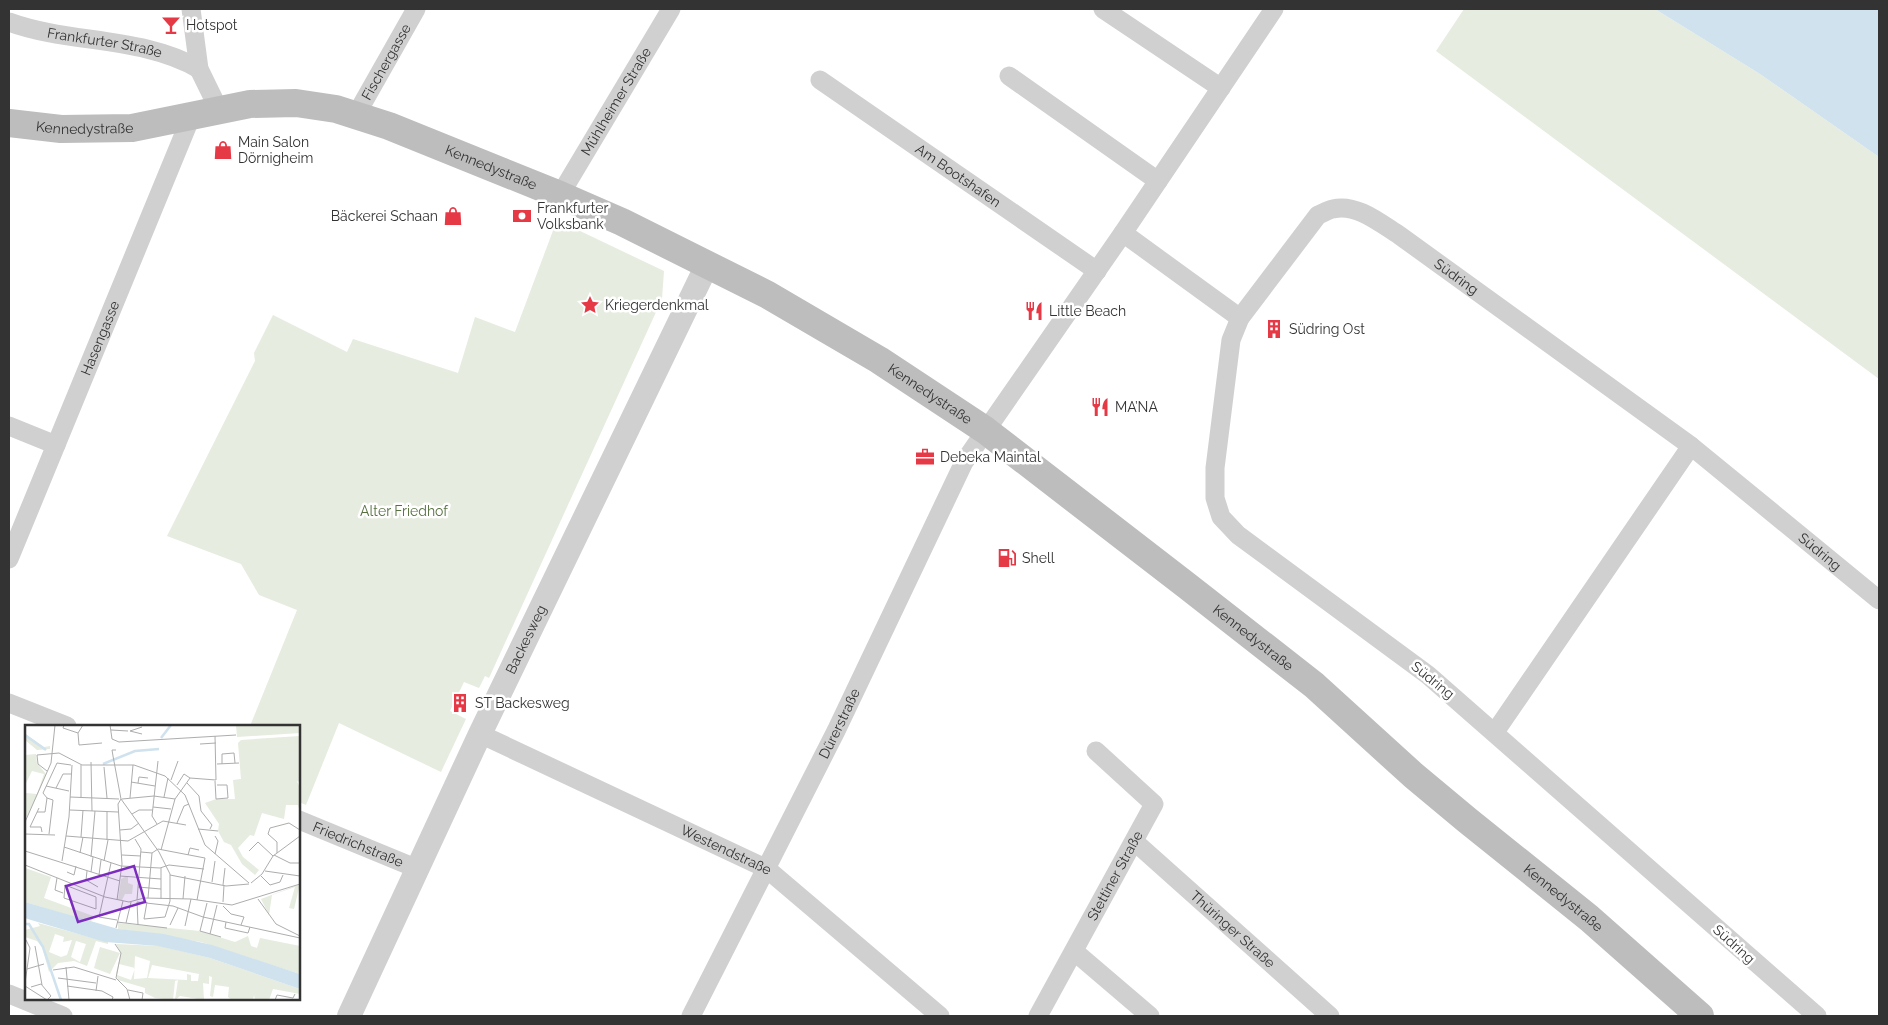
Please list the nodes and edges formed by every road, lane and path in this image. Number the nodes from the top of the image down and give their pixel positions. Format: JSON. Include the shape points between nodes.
{"nodes":[{"id":1,"x":191,"y":9,"type":"edge"},
{"id":2,"x":416,"y":9,"type":"edge"},
{"id":3,"x":1102,"y":9,"type":"edge"},
{"id":4,"x":1274,"y":9,"type":"edge"},
{"id":5,"x":663,"y":12,"type":"edge"},
{"id":6,"x":9,"y":22,"type":"edge"},
{"id":7,"x":198,"y":69,"type":"junction"},
{"id":8,"x":1008,"y":76,"type":"dead end"},
{"id":9,"x":820,"y":80,"type":"dead end"},
{"id":10,"x":1221,"y":88,"type":"junction"},
{"id":11,"x":219,"y":110,"type":"junction"},
{"id":12,"x":356,"y":115,"type":"junction"},
{"id":13,"x":191,"y":117,"type":"junction"},
{"id":14,"x":9,"y":123,"type":"edge"},
{"id":15,"x":1158,"y":181,"type":"junction"},
{"id":16,"x":560,"y":195,"type":"junction"},
{"id":17,"x":1123,"y":233,"type":"junction"},
{"id":18,"x":707,"y":265,"type":"junction"},
{"id":19,"x":1097,"y":271,"type":"junction"},
{"id":20,"x":1240,"y":318,"type":"junction"},
{"id":21,"x":9,"y":426,"type":"edge"},
{"id":22,"x":985,"y":430,"type":"junction"},
{"id":23,"x":56,"y":445,"type":"junction"},
{"id":24,"x":1691,"y":446,"type":"junction"},
{"id":25,"x":9,"y":559,"type":"edge"},
{"id":26,"x":1879,"y":600,"type":"edge"},
{"id":27,"x":9,"y":703,"type":"edge"},
{"id":28,"x":64,"y":725,"type":"edge"},
{"id":29,"x":1495,"y":732,"type":"junction"},
{"id":30,"x":480,"y":734,"type":"junction"},
{"id":31,"x":1096,"y":751,"type":"dead end"},
{"id":32,"x":300,"y":820,"type":"edge"},
{"id":33,"x":1134,"y":842,"type":"junction"},
{"id":34,"x":418,"y":869,"type":"junction"},
{"id":35,"x":768,"y":869,"type":"junction"},
{"id":36,"x":1075,"y":952,"type":"junction"},
{"id":37,"x":9,"y":994,"type":"edge"},
{"id":38,"x":63,"y":1016,"type":"edge"},
{"id":39,"x":349,"y":1016,"type":"edge"},
{"id":40,"x":690,"y":1016,"type":"edge"},
{"id":41,"x":940,"y":1016,"type":"edge"},
{"id":42,"x":1038,"y":1016,"type":"edge"},
{"id":43,"x":1150,"y":1016,"type":"edge"},
{"id":44,"x":1330,"y":1016,"type":"edge"},
{"id":45,"x":1700,"y":1016,"type":"edge"},
{"id":46,"x":1817,"y":1016,"type":"edge"}],
"edges":[{"from":1,"to":7,"type":"street"},
{"from":2,"to":12,"type":"street","name":"Fischergasse"},
{"from":3,"to":10,"type":"street"},
{"from":4,"to":10,"type":"street"},
{"from":5,"to":16,"type":"street","name":"Mühlheimer Straße"},
{"from":6,"to":7,"type":"street","name":"Frankfurter Straße","via":[[52,34],[157,52]]},
{"from":7,"to":11,"type":"street"},
{"from":8,"to":15,"type":"street"},
{"from":9,"to":19,"type":"street","name":"Am Bootshafen"},
{"from":10,"to":15,"type":"street"},
{"from":11,"to":12,"type":"main road","name":"Kennedystraße","via":[[250,104],[296,102]]},
{"from":11,"to":13,"type":"main road","name":"Kennedystraße"},
{"from":12,"to":16,"type":"main road","name":"Kennedystraße"},
{"from":13,"to":14,"type":"main road","name":"Kennedystraße","via":[[132,128],[98,130],[39,128]]},
{"from":13,"to":23,"type":"street","name":"Hasengasse"},
{"from":15,"to":17,"type":"street"},
{"from":16,"to":18,"type":"main road","name":"Kennedystraße"},
{"from":17,"to":19,"type":"street"},
{"from":17,"to":20,"type":"street"},
{"from":18,"to":22,"type":"main road","name":"Kennedystraße","via":[[824,327]]},
{"from":18,"to":30,"type":"street","name":"Backesweg"},
{"from":19,"to":22,"type":"street"},
{"from":20,"to":24,"type":"street","name":"Südring","via":[[1318,215],[1332,209],[1348,208],[1373,218],[1399,235]]},
{"from":20,"to":29,"type":"street","name":"Südring","via":[[1231,340],[1214,468],[1215,498],[1221,516],[1238,535],[1428,674]]},
{"from":21,"to":23,"type":"street"},
{"from":22,"to":35,"type":"street","name":"Dürerstraße","via":[[964,462]]},
{"from":22,"to":45,"type":"main road","name":"Kennedystraße","via":[[1314,685],[1413,775],[1589,918]]},
{"from":23,"to":25,"type":"street","name":"Hasengasse"},
{"from":24,"to":26,"type":"street","name":"Südring"},
{"from":24,"to":29,"type":"street"},
{"from":27,"to":28,"type":"street"},
{"from":29,"to":46,"type":"street","name":"Südring"},
{"from":30,"to":34,"type":"street","name":"Backesweg"},
{"from":30,"to":35,"type":"street","name":"Westendstraße"},
{"from":31,"to":33,"type":"street","name":"Stettiner Straße","via":[[1154,804]]},
{"from":32,"to":34,"type":"street","name":"Friedrichstraße"},
{"from":33,"to":36,"type":"street","name":"Stettiner Straße"},
{"from":33,"to":44,"type":"street","name":"Thüringer Straße"},
{"from":34,"to":39,"type":"street","name":"Backesweg"},
{"from":35,"to":40,"type":"street","name":"Dürerstraße"},
{"from":35,"to":41,"type":"street","name":"Westendstraße"},
{"from":36,"to":42,"type":"street","name":"Stettiner Straße"},
{"from":36,"to":43,"type":"street"},
{"from":37,"to":38,"type":"street"}]}
